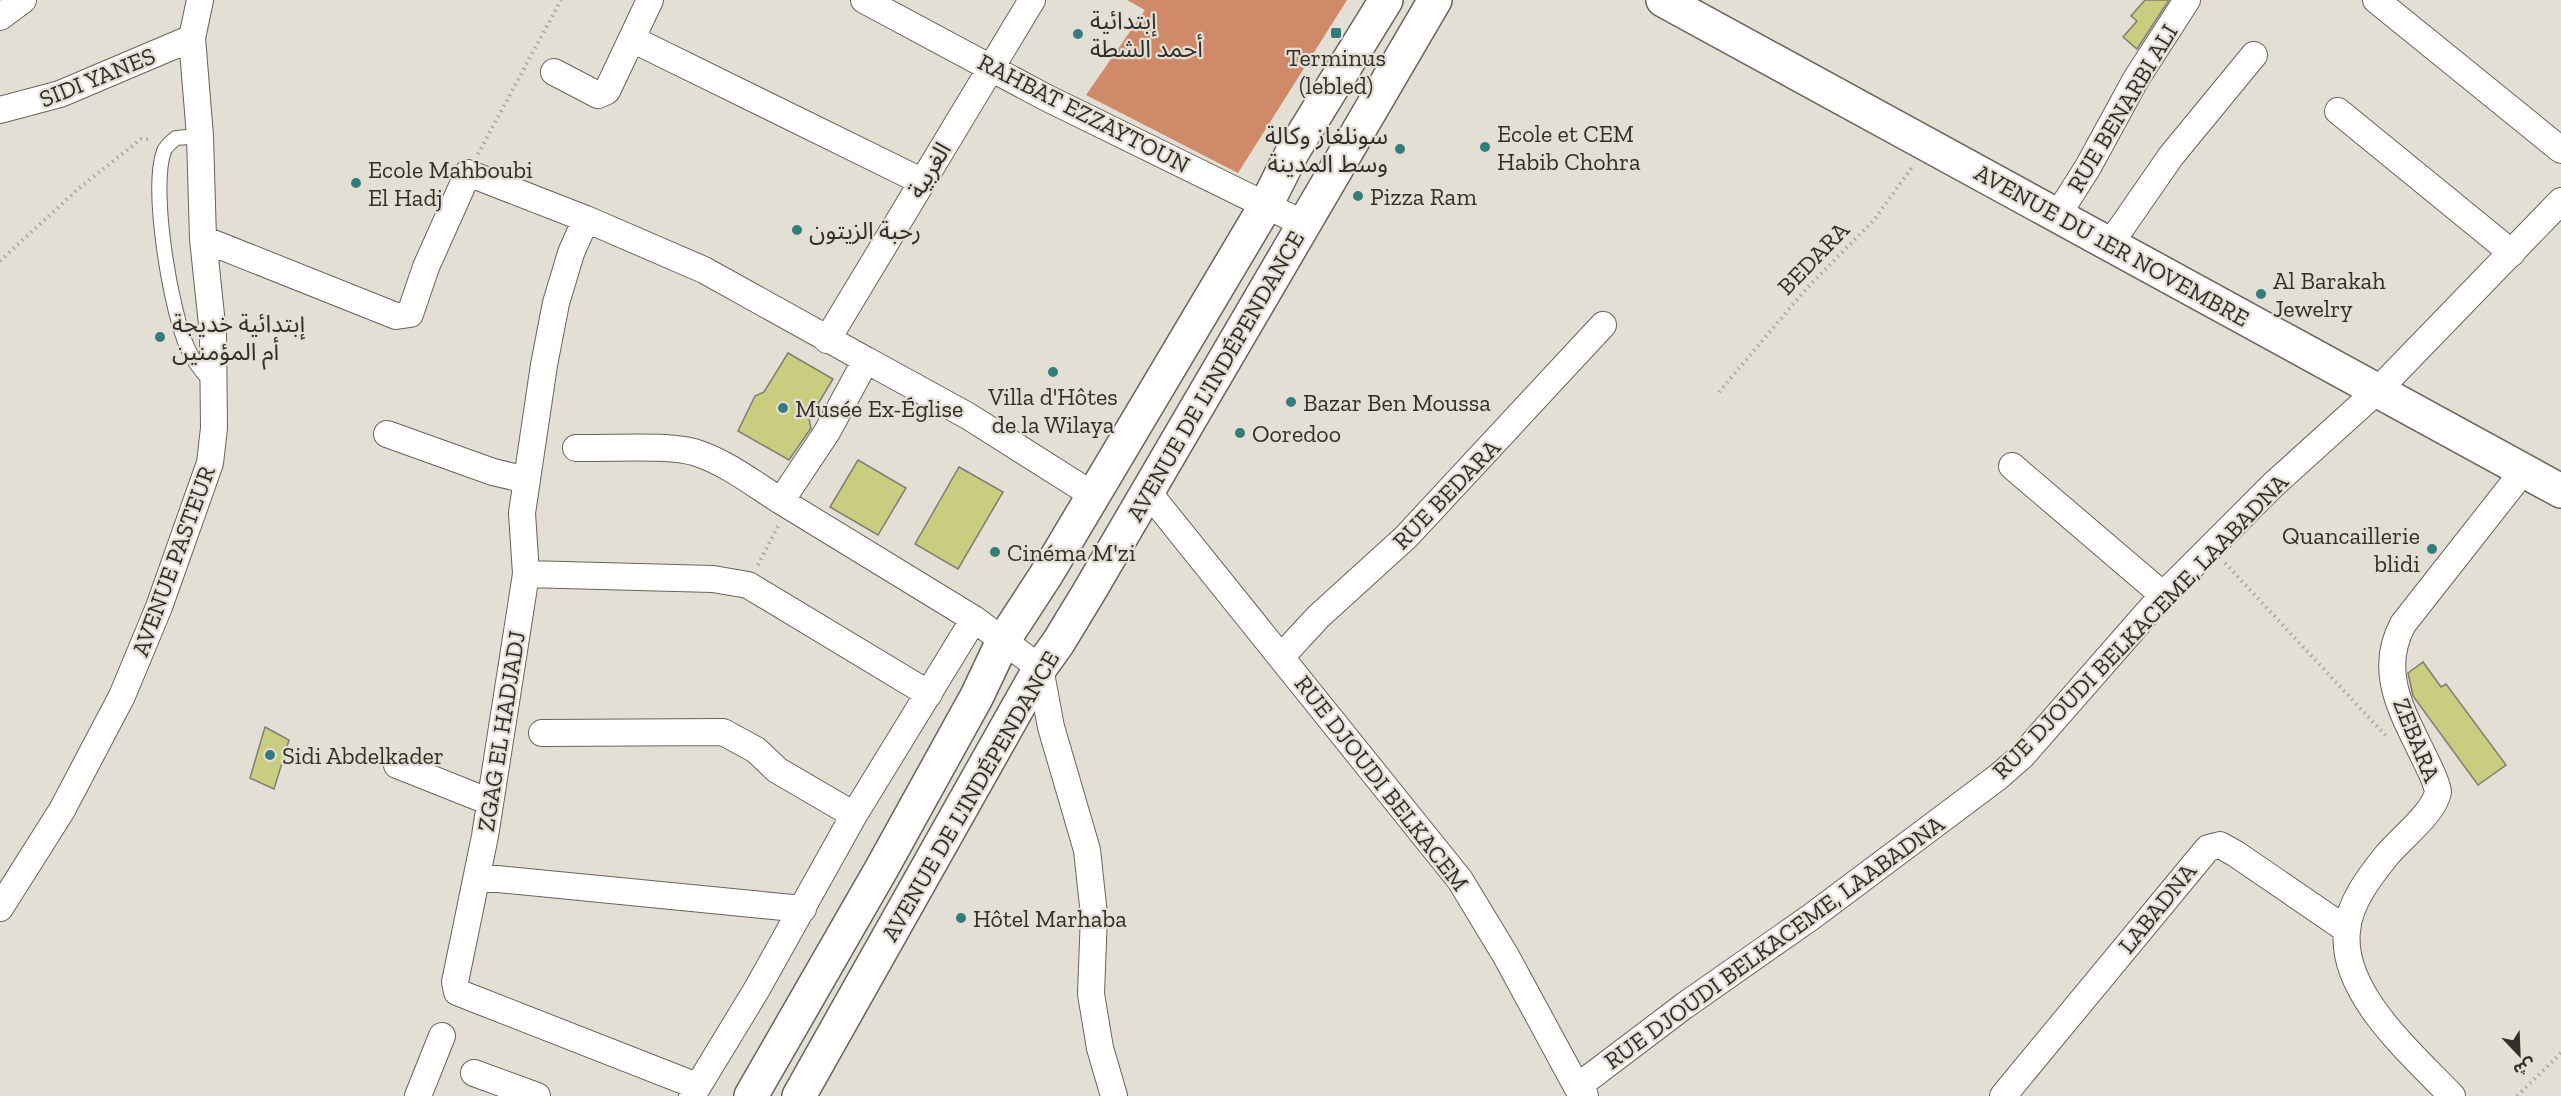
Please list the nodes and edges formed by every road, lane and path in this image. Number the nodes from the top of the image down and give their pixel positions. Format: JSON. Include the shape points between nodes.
{"nodes":[{"id":1,"x":23,"y":0,"type":"edge"},
{"id":2,"x":200,"y":0,"type":"edge"},
{"id":3,"x":561,"y":0,"type":"edge"},
{"id":4,"x":651,"y":0,"type":"edge"},
{"id":5,"x":864,"y":0,"type":"edge"},
{"id":6,"x":1032,"y":0,"type":"edge"},
{"id":7,"x":1386,"y":0,"type":"edge"},
{"id":8,"x":1435,"y":0,"type":"edge"},
{"id":9,"x":2187,"y":0,"type":"edge"},
{"id":10,"x":2376,"y":0,"type":"edge"},
{"id":11,"x":1675,"y":7,"type":"edge"},
{"id":12,"x":0,"y":17,"type":"edge"},
{"id":13,"x":192,"y":38,"type":"junction"},
{"id":14,"x":634,"y":40,"type":"junction"},
{"id":15,"x":2254,"y":55,"type":"dead end"},
{"id":16,"x":991,"y":66,"type":"junction"},
{"id":17,"x":554,"y":72,"type":"dead end"},
{"id":18,"x":0,"y":110,"type":"edge"},
{"id":19,"x":2338,"y":111,"type":"dead end"},
{"id":20,"x":188,"y":137,"type":"junction"},
{"id":21,"x":1928,"y":145,"type":"junction"},
{"id":22,"x":2561,"y":150,"type":"edge"},
{"id":23,"x":468,"y":173,"type":"junction"},
{"id":24,"x":921,"y":181,"type":"junction"},
{"id":25,"x":2561,"y":201,"type":"edge"},
{"id":26,"x":1266,"y":205,"type":"junction"},
{"id":27,"x":2057,"y":216,"type":"junction"},
{"id":28,"x":586,"y":219,"type":"junction"},
{"id":29,"x":1304,"y":224,"type":"junction"},
{"id":30,"x":203,"y":239,"type":"junction"},
{"id":31,"x":2110,"y":244,"type":"junction"},
{"id":32,"x":2512,"y":253,"type":"junction"},
{"id":33,"x":0,"y":261,"type":"edge"},
{"id":34,"x":1603,"y":325,"type":"dead end"},
{"id":35,"x":827,"y":340,"type":"junction"},
{"id":36,"x":867,"y":360,"type":"junction"},
{"id":37,"x":215,"y":386,"type":"junction"},
{"id":38,"x":2378,"y":390,"type":"junction"},
{"id":39,"x":1719,"y":392,"type":"dead end"},
{"id":40,"x":387,"y":434,"type":"dead end"},
{"id":41,"x":576,"y":448,"type":"dead end"},
{"id":42,"x":2012,"y":466,"type":"dead end"},
{"id":43,"x":2524,"y":470,"type":"junction"},
{"id":44,"x":527,"y":480,"type":"junction"},
{"id":45,"x":2561,"y":490,"type":"edge"},
{"id":46,"x":1148,"y":492,"type":"junction"},
{"id":47,"x":1094,"y":495,"type":"junction"},
{"id":48,"x":784,"y":504,"type":"junction"},
{"id":49,"x":2212,"y":549,"type":"junction"},
{"id":50,"x":526,"y":574,"type":"junction"},
{"id":51,"x":748,"y":585,"type":"junction"},
{"id":52,"x":2163,"y":596,"type":"junction"},
{"id":53,"x":974,"y":619,"type":"junction"},
{"id":54,"x":1004,"y":641,"type":"junction"},
{"id":55,"x":1282,"y":656,"type":"junction"},
{"id":56,"x":1040,"y":668,"type":"junction"},
{"id":57,"x":929,"y":694,"type":"junction"},
{"id":58,"x":542,"y":733,"type":"dead end"},
{"id":59,"x":2389,"y":740,"type":"dead end"},
{"id":60,"x":397,"y":765,"type":"dead end"},
{"id":61,"x":490,"y":802,"type":"junction"},
{"id":62,"x":854,"y":815,"type":"junction"},
{"id":63,"x":477,"y":877,"type":"junction"},
{"id":64,"x":0,"y":908,"type":"edge"},
{"id":65,"x":803,"y":909,"type":"junction"},
{"id":66,"x":2346,"y":930,"type":"junction"},
{"id":67,"x":442,"y":1036,"type":"dead end"},
{"id":68,"x":2561,"y":1053,"type":"edge"},
{"id":69,"x":474,"y":1073,"type":"dead end"},
{"id":70,"x":695,"y":1091,"type":"edge"},
{"id":71,"x":1581,"y":1091,"type":"edge"},
{"id":72,"x":2446,"y":1094,"type":"edge"},
{"id":73,"x":418,"y":1096,"type":"edge"},
{"id":74,"x":537,"y":1096,"type":"edge"},
{"id":75,"x":752,"y":1096,"type":"edge"},
{"id":76,"x":799,"y":1096,"type":"edge"},
{"id":77,"x":1114,"y":1096,"type":"edge"},
{"id":78,"x":2003,"y":1096,"type":"edge"},
{"id":79,"x":2517,"y":1096,"type":"edge"}],
"edges":[{"from":1,"to":12,"type":"street"},
{"from":2,"to":13,"type":"street","name":"AVENUE PASTEUR"},
{"from":3,"to":23,"type":"path"},
{"from":4,"to":14,"type":"street"},
{"from":5,"to":16,"type":"street","name":"RAHBAT EZZAYTOUN"},
{"from":6,"to":16,"type":"street","name":"الغربية"},
{"from":7,"to":26,"type":"main road","name":"AVENUE DE L'INDÉPENDANCE","via":[[1293,151]]},
{"from":8,"to":29,"type":"main road","name":"AVENUE DE L'INDÉPENDANCE"},
{"from":9,"to":27,"type":"street","name":"RUE BENARBI ALI"},
{"from":10,"to":22,"type":"street"},
{"from":11,"to":21,"type":"main road","name":"AVENUE DU 1ER NOVEMBRE"},
{"from":13,"to":18,"type":"street","name":"SIDI YANES","via":[[60,94]]},
{"from":13,"to":20,"type":"street","name":"AVENUE PASTEUR"},
{"from":14,"to":17,"type":"street","via":[[607,91],[598,94]]},
{"from":14,"to":24,"type":"street"},
{"from":15,"to":31,"type":"street","via":[[2171,156]]},
{"from":16,"to":24,"type":"street","name":"الغربية"},
{"from":16,"to":26,"type":"street","name":"RAHBAT EZZAYTOUN","via":[[1045,97]]},
{"from":19,"to":32,"type":"street"},
{"from":20,"to":30,"type":"street","name":"AVENUE PASTEUR"},
{"from":20,"to":33,"type":"path","via":[[141,139],[78,189]]},
{"from":20,"to":37,"type":"lane","via":[[164,149],[158,197],[167,260],[187,348],[197,367]]},
{"from":21,"to":27,"type":"main road","name":"AVENUE DU 1ER NOVEMBRE"},
{"from":21,"to":39,"type":"path","name":"BEDARA","via":[[1874,220],[1806,289]]},
{"from":23,"to":28,"type":"street"},
{"from":23,"to":30,"type":"street","via":[[426,267],[410,314],[405,317]]},
{"from":24,"to":35,"type":"street","name":"الغربية"},
{"from":25,"to":32,"type":"street","name":"RUE DJOUDI BELKACEME, LAABADNA"},
{"from":26,"to":29,"type":"street","name":"RAHBAT EZZAYTOUN"},
{"from":26,"to":47,"type":"main road","name":"AVENUE DE L'INDÉPENDANCE"},
{"from":27,"to":31,"type":"main road","name":"AVENUE DU 1ER NOVEMBRE"},
{"from":28,"to":35,"type":"street","via":[[704,270]]},
{"from":28,"to":44,"type":"street","name":"ZGAG EL HADJADJ","via":[[556,303]]},
{"from":29,"to":46,"type":"main road","name":"AVENUE DE L'INDÉPENDANCE"},
{"from":30,"to":37,"type":"street","name":"AVENUE PASTEUR"},
{"from":31,"to":38,"type":"main road","name":"AVENUE DU 1ER NOVEMBRE"},
{"from":32,"to":38,"type":"street","name":"RUE DJOUDI BELKACEME, LAABADNA"},
{"from":34,"to":55,"type":"street","name":"RUE BEDARA","via":[[1406,537],[1318,617]]},
{"from":35,"to":36,"type":"street"},
{"from":36,"to":47,"type":"street","via":[[968,416]]},
{"from":36,"to":48,"type":"street"},
{"from":37,"to":64,"type":"street","name":"AVENUE PASTEUR","via":[[210,463],[138,659],[73,789]]},
{"from":38,"to":43,"type":"main road","name":"AVENUE DU 1ER NOVEMBRE"},
{"from":38,"to":49,"type":"street","name":"RUE DJOUDI BELKACEME, LAABADNA","via":[[2273,485]]},
{"from":40,"to":44,"type":"street","via":[[493,472]]},
{"from":41,"to":48,"type":"street","via":[[695,452],[723,463]]},
{"from":42,"to":52,"type":"street"},
{"from":43,"to":45,"type":"main road","name":"AVENUE DU 1ER NOVEMBRE"},
{"from":43,"to":66,"type":"street","name":"ZEBARA","via":[[2394,640],[2391,668],[2399,703],[2438,792],[2430,808],[2386,856],[2356,899]]},
{"from":44,"to":50,"type":"street","name":"ZGAG EL HADJADJ","via":[[522,513]]},
{"from":46,"to":55,"type":"street","name":"RUE DJOUDI BELKACEM"},
{"from":46,"to":56,"type":"main road","name":"AVENUE DE L'INDÉPENDANCE"},
{"from":47,"to":54,"type":"main road","name":"AVENUE DE L'INDÉPENDANCE"},
{"from":48,"to":51,"type":"path"},
{"from":48,"to":53,"type":"street"},
{"from":49,"to":52,"type":"street","name":"RUE DJOUDI BELKACEME, LAABADNA"},
{"from":49,"to":59,"type":"path"},
{"from":50,"to":51,"type":"street","via":[[713,579]]},
{"from":50,"to":61,"type":"street","name":"ZGAG EL HADJADJ"},
{"from":51,"to":57,"type":"street"},
{"from":52,"to":71,"type":"street","name":"RUE DJOUDI BELKACEME, LAABADNA","via":[[2022,756],[1998,777],[1684,1006]]},
{"from":53,"to":54,"type":"street"},
{"from":53,"to":57,"type":"street"},
{"from":54,"to":56,"type":"street"},
{"from":54,"to":75,"type":"main road","name":"AVENUE DE L'INDÉPENDANCE","via":[[882,868]]},
{"from":55,"to":71,"type":"street","name":"RUE DJOUDI BELKACEM","via":[[1460,880]]},
{"from":56,"to":76,"type":"main road","name":"AVENUE DE L'INDÉPENDANCE"},
{"from":56,"to":77,"type":"street","via":[[1051,727],[1087,850],[1094,915],[1091,994],[1100,1048]]},
{"from":57,"to":62,"type":"street"},
{"from":58,"to":62,"type":"street","via":[[723,732],[756,750],[777,770]]},
{"from":60,"to":61,"type":"street"},
{"from":61,"to":63,"type":"street","name":"ZGAG EL HADJADJ"},
{"from":62,"to":65,"type":"street"},
{"from":63,"to":65,"type":"street"},
{"from":63,"to":70,"type":"street","name":"ZGAG EL HADJADJ","via":[[455,982],[457,992]]},
{"from":65,"to":70,"type":"street"},
{"from":66,"to":72,"type":"street","name":"ZEBARA","via":[[2348,960],[2378,1016]]},
{"from":66,"to":78,"type":"street","name":"LABADNA","via":[[2236,854],[2220,845],[2208,848]]},
{"from":67,"to":73,"type":"street"},
{"from":68,"to":79,"type":"path"},
{"from":69,"to":74,"type":"street"}]}
